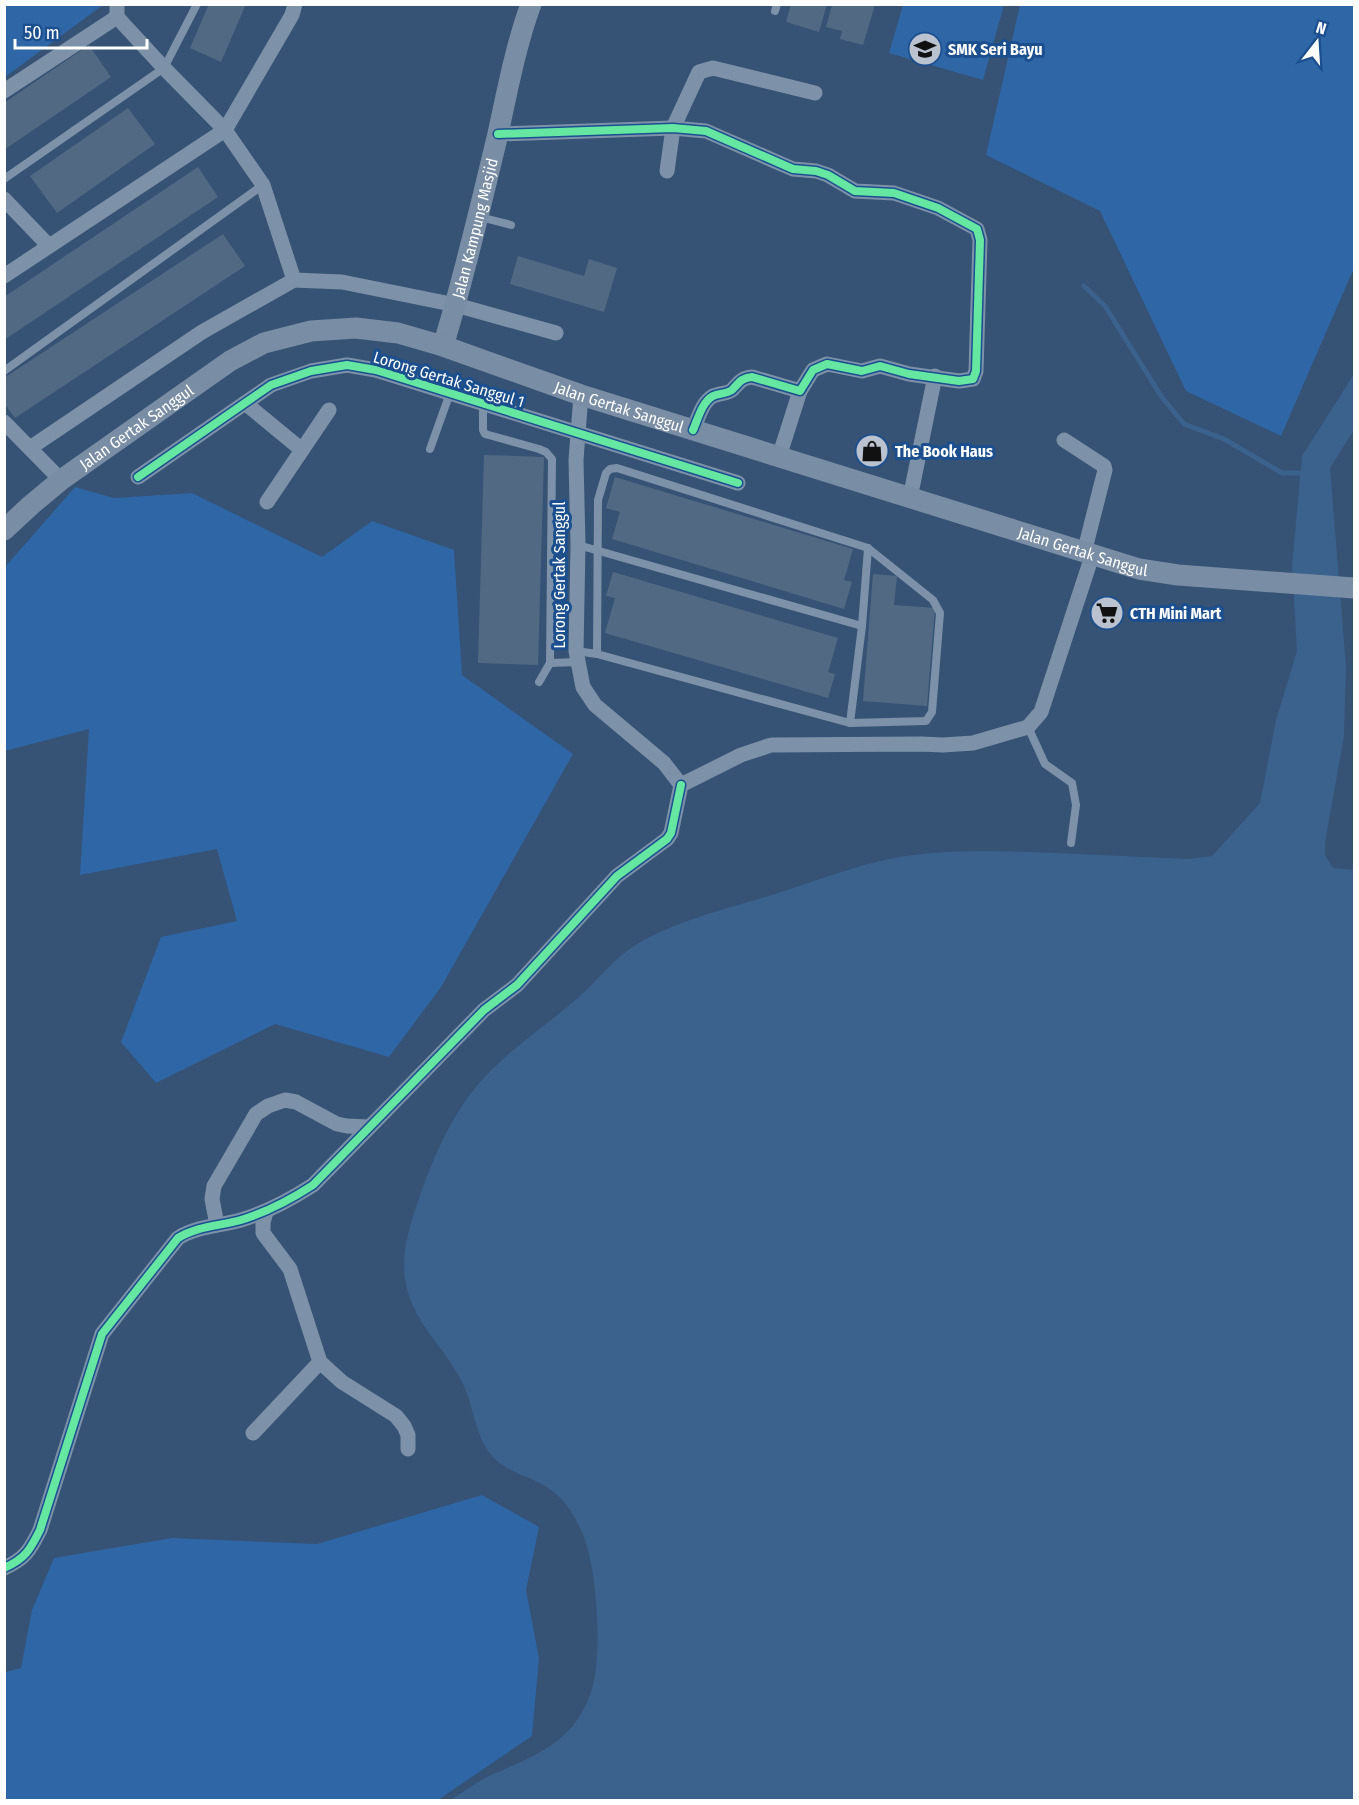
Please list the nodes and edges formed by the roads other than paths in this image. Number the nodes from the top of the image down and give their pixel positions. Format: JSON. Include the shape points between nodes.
{"nodes":[{"id":1,"x":196,"y":4,"type":"edge"},
{"id":2,"x":295,"y":4,"type":"edge"},
{"id":3,"x":531,"y":4,"type":"edge"},
{"id":4,"x":117,"y":11,"type":"edge"},
{"id":5,"x":164,"y":68,"type":"junction"},
{"id":6,"x":4,"y":90,"type":"edge"},
{"id":7,"x":814,"y":93,"type":"dead end"},
{"id":8,"x":673,"y":128,"type":"junction"},
{"id":9,"x":225,"y":129,"type":"junction"},
{"id":10,"x":498,"y":134,"type":"junction"},
{"id":11,"x":667,"y":171,"type":"dead end"},
{"id":12,"x":4,"y":179,"type":"edge"},
{"id":13,"x":263,"y":185,"type":"junction"},
{"id":14,"x":4,"y":199,"type":"edge"},
{"id":15,"x":478,"y":217,"type":"junction"},
{"id":16,"x":511,"y":225,"type":"dead end"},
{"id":17,"x":48,"y":245,"type":"junction"},
{"id":18,"x":4,"y":276,"type":"edge"},
{"id":19,"x":294,"y":280,"type":"junction"},
{"id":20,"x":456,"y":304,"type":"junction"},
{"id":21,"x":556,"y":333,"type":"dead end"},
{"id":22,"x":442,"y":346,"type":"junction"},
{"id":23,"x":4,"y":371,"type":"edge"},
{"id":24,"x":935,"y":376,"type":"junction"},
{"id":25,"x":800,"y":391,"type":"junction"},
{"id":26,"x":450,"y":393,"type":"junction"},
{"id":27,"x":581,"y":395,"type":"junction"},
{"id":28,"x":245,"y":403,"type":"junction"},
{"id":29,"x":483,"y":404,"type":"junction"},
{"id":30,"x":329,"y":410,"type":"dead end"},
{"id":31,"x":4,"y":422,"type":"edge"},
{"id":32,"x":693,"y":430,"type":"junction"},
{"id":33,"x":578,"y":432,"type":"junction"},
{"id":34,"x":1064,"y":440,"type":"dead end"},
{"id":35,"x":30,"y":448,"type":"junction"},
{"id":36,"x":430,"y":449,"type":"dead end"},
{"id":37,"x":302,"y":450,"type":"junction"},
{"id":38,"x":779,"y":457,"type":"junction"},
{"id":39,"x":138,"y":477,"type":"dead end"},
{"id":40,"x":61,"y":480,"type":"junction"},
{"id":41,"x":738,"y":483,"type":"dead end"},
{"id":42,"x":910,"y":498,"type":"junction"},
{"id":43,"x":267,"y":502,"type":"dead end"},
{"id":44,"x":4,"y":530,"type":"edge"},
{"id":45,"x":578,"y":545,"type":"junction"},
{"id":46,"x":868,"y":548,"type":"junction"},
{"id":47,"x":597,"y":549,"type":"junction"},
{"id":48,"x":1088,"y":554,"type":"junction"},
{"id":49,"x":1349,"y":588,"type":"edge"},
{"id":50,"x":862,"y":626,"type":"junction"},
{"id":51,"x":597,"y":654,"type":"junction"},
{"id":52,"x":577,"y":656,"type":"junction"},
{"id":53,"x":550,"y":663,"type":"junction"},
{"id":54,"x":539,"y":682,"type":"dead end"},
{"id":55,"x":850,"y":723,"type":"junction"},
{"id":56,"x":1028,"y":727,"type":"junction"},
{"id":57,"x":681,"y":785,"type":"junction"},
{"id":58,"x":1071,"y":843,"type":"dead end"},
{"id":59,"x":368,"y":1127,"type":"junction"},
{"id":60,"x":266,"y":1212,"type":"junction"},
{"id":61,"x":216,"y":1226,"type":"junction"},
{"id":62,"x":320,"y":1362,"type":"junction"},
{"id":63,"x":253,"y":1433,"type":"dead end"},
{"id":64,"x":408,"y":1449,"type":"dead end"},
{"id":65,"x":4,"y":1568,"type":"edge"}],
"edges":[{"from":1,"to":5,"type":"lane"},
{"from":2,"to":9,"type":"street"},
{"from":3,"to":10,"type":"main road","name":"Jalan Kampung Masjid","via":[[520,35]]},
{"from":4,"to":5,"type":"street"},
{"from":4,"to":6,"type":"street"},
{"from":5,"to":9,"type":"street"},
{"from":5,"to":12,"type":"lane"},
{"from":7,"to":8,"type":"street","via":[[705,68],[699,72]]},
{"from":8,"to":10,"type":"street"},
{"from":8,"to":11,"type":"street"},
{"from":8,"to":24,"type":"street","via":[[706,130],[793,169],[828,175],[855,191],[894,193],[938,208],[977,229],[980,240],[976,371],[969,381]]},
{"from":9,"to":13,"type":"street"},
{"from":9,"to":17,"type":"street"},
{"from":10,"to":15,"type":"main road","name":"Jalan Kampung Masjid"},
{"from":13,"to":19,"type":"street"},
{"from":13,"to":23,"type":"lane"},
{"from":14,"to":17,"type":"street"},
{"from":15,"to":16,"type":"lane"},
{"from":15,"to":20,"type":"main road","name":"Jalan Kampung Masjid"},
{"from":17,"to":18,"type":"street"},
{"from":19,"to":20,"type":"street","via":[[342,282]]},
{"from":19,"to":35,"type":"street","via":[[202,332]]},
{"from":20,"to":21,"type":"street"},
{"from":20,"to":22,"type":"main road","name":"Jalan Kampung Masjid"},
{"from":22,"to":27,"type":"main road","name":"Jalan Gertak Sanggul"},
{"from":22,"to":40,"type":"main road","name":"Jalan Gertak Sanggul","via":[[398,333],[356,328],[311,331],[264,344],[203,379]]},
{"from":24,"to":25,"type":"street","via":[[880,366],[862,371],[827,364],[813,370]]},
{"from":24,"to":42,"type":"street"},
{"from":25,"to":32,"type":"street","via":[[746,378],[732,390],[706,401]]},
{"from":25,"to":38,"type":"street"},
{"from":26,"to":28,"type":"street","name":"Lorong Gertak Sanggul 1","via":[[347,365],[311,371],[271,385]]},
{"from":26,"to":29,"type":"street","name":"Lorong Gertak Sanggul 1"},
{"from":26,"to":36,"type":"lane"},
{"from":27,"to":32,"type":"main road","name":"Jalan Gertak Sanggul"},
{"from":27,"to":33,"type":"street","name":"Lorong Gertak Sanggul"},
{"from":28,"to":37,"type":"street"},
{"from":28,"to":39,"type":"street","name":"Lorong Gertak Sanggul 1"},
{"from":29,"to":33,"type":"street","name":"Lorong Gertak Sanggul 1"},
{"from":29,"to":53,"type":"lane","via":[[485,434],[539,448],[552,459]]},
{"from":30,"to":37,"type":"street"},
{"from":31,"to":35,"type":"street"},
{"from":32,"to":38,"type":"main road","name":"Jalan Gertak Sanggul"},
{"from":33,"to":41,"type":"street","name":"Lorong Gertak Sanggul 1"},
{"from":33,"to":45,"type":"street","name":"Lorong Gertak Sanggul"},
{"from":34,"to":48,"type":"street","via":[[1105,470]]},
{"from":35,"to":40,"type":"street"},
{"from":37,"to":43,"type":"street"},
{"from":38,"to":42,"type":"main road","name":"Jalan Gertak Sanggul"},
{"from":40,"to":44,"type":"main road","name":"Jalan Gertak Sanggul"},
{"from":42,"to":48,"type":"main road","name":"Jalan Gertak Sanggul"},
{"from":45,"to":47,"type":"lane"},
{"from":45,"to":52,"type":"street","name":"Lorong Gertak Sanggul"},
{"from":46,"to":47,"type":"lane","via":[[617,468],[606,473],[598,500]]},
{"from":46,"to":50,"type":"lane"},
{"from":46,"to":55,"type":"lane","via":[[938,606],[932,712],[926,721]]},
{"from":47,"to":50,"type":"lane"},
{"from":47,"to":51,"type":"lane"},
{"from":48,"to":49,"type":"main road","name":"Jalan Gertak Sanggul","via":[[1139,569],[1178,575]]},
{"from":48,"to":56,"type":"street","via":[[1041,712]]},
{"from":50,"to":55,"type":"lane"},
{"from":51,"to":52,"type":"lane"},
{"from":51,"to":55,"type":"lane"},
{"from":52,"to":53,"type":"lane"},
{"from":52,"to":57,"type":"street","name":"Lorong Gertak Sanggul","via":[[583,687],[595,705],[649,749]]},
{"from":53,"to":54,"type":"lane"},
{"from":56,"to":57,"type":"street","via":[[973,743],[943,746],[771,745],[741,755]]},
{"from":56,"to":58,"type":"lane","via":[[1045,764],[1072,783],[1076,806]]},
{"from":57,"to":59,"type":"street","via":[[667,839],[617,876],[530,973],[484,1010]]},
{"from":59,"to":60,"type":"street","via":[[312,1185]]},
{"from":59,"to":61,"type":"street","via":[[338,1124],[296,1102],[285,1100],[268,1106],[256,1114],[214,1186]]},
{"from":60,"to":61,"type":"street"},
{"from":60,"to":62,"type":"street","via":[[263,1233],[290,1269]]},
{"from":61,"to":65,"type":"street","via":[[178,1238],[110,1321],[102,1334],[40,1530],[30,1550]]},
{"from":62,"to":63,"type":"street"},
{"from":62,"to":64,"type":"street","via":[[342,1382],[396,1416],[408,1435]]}]}
